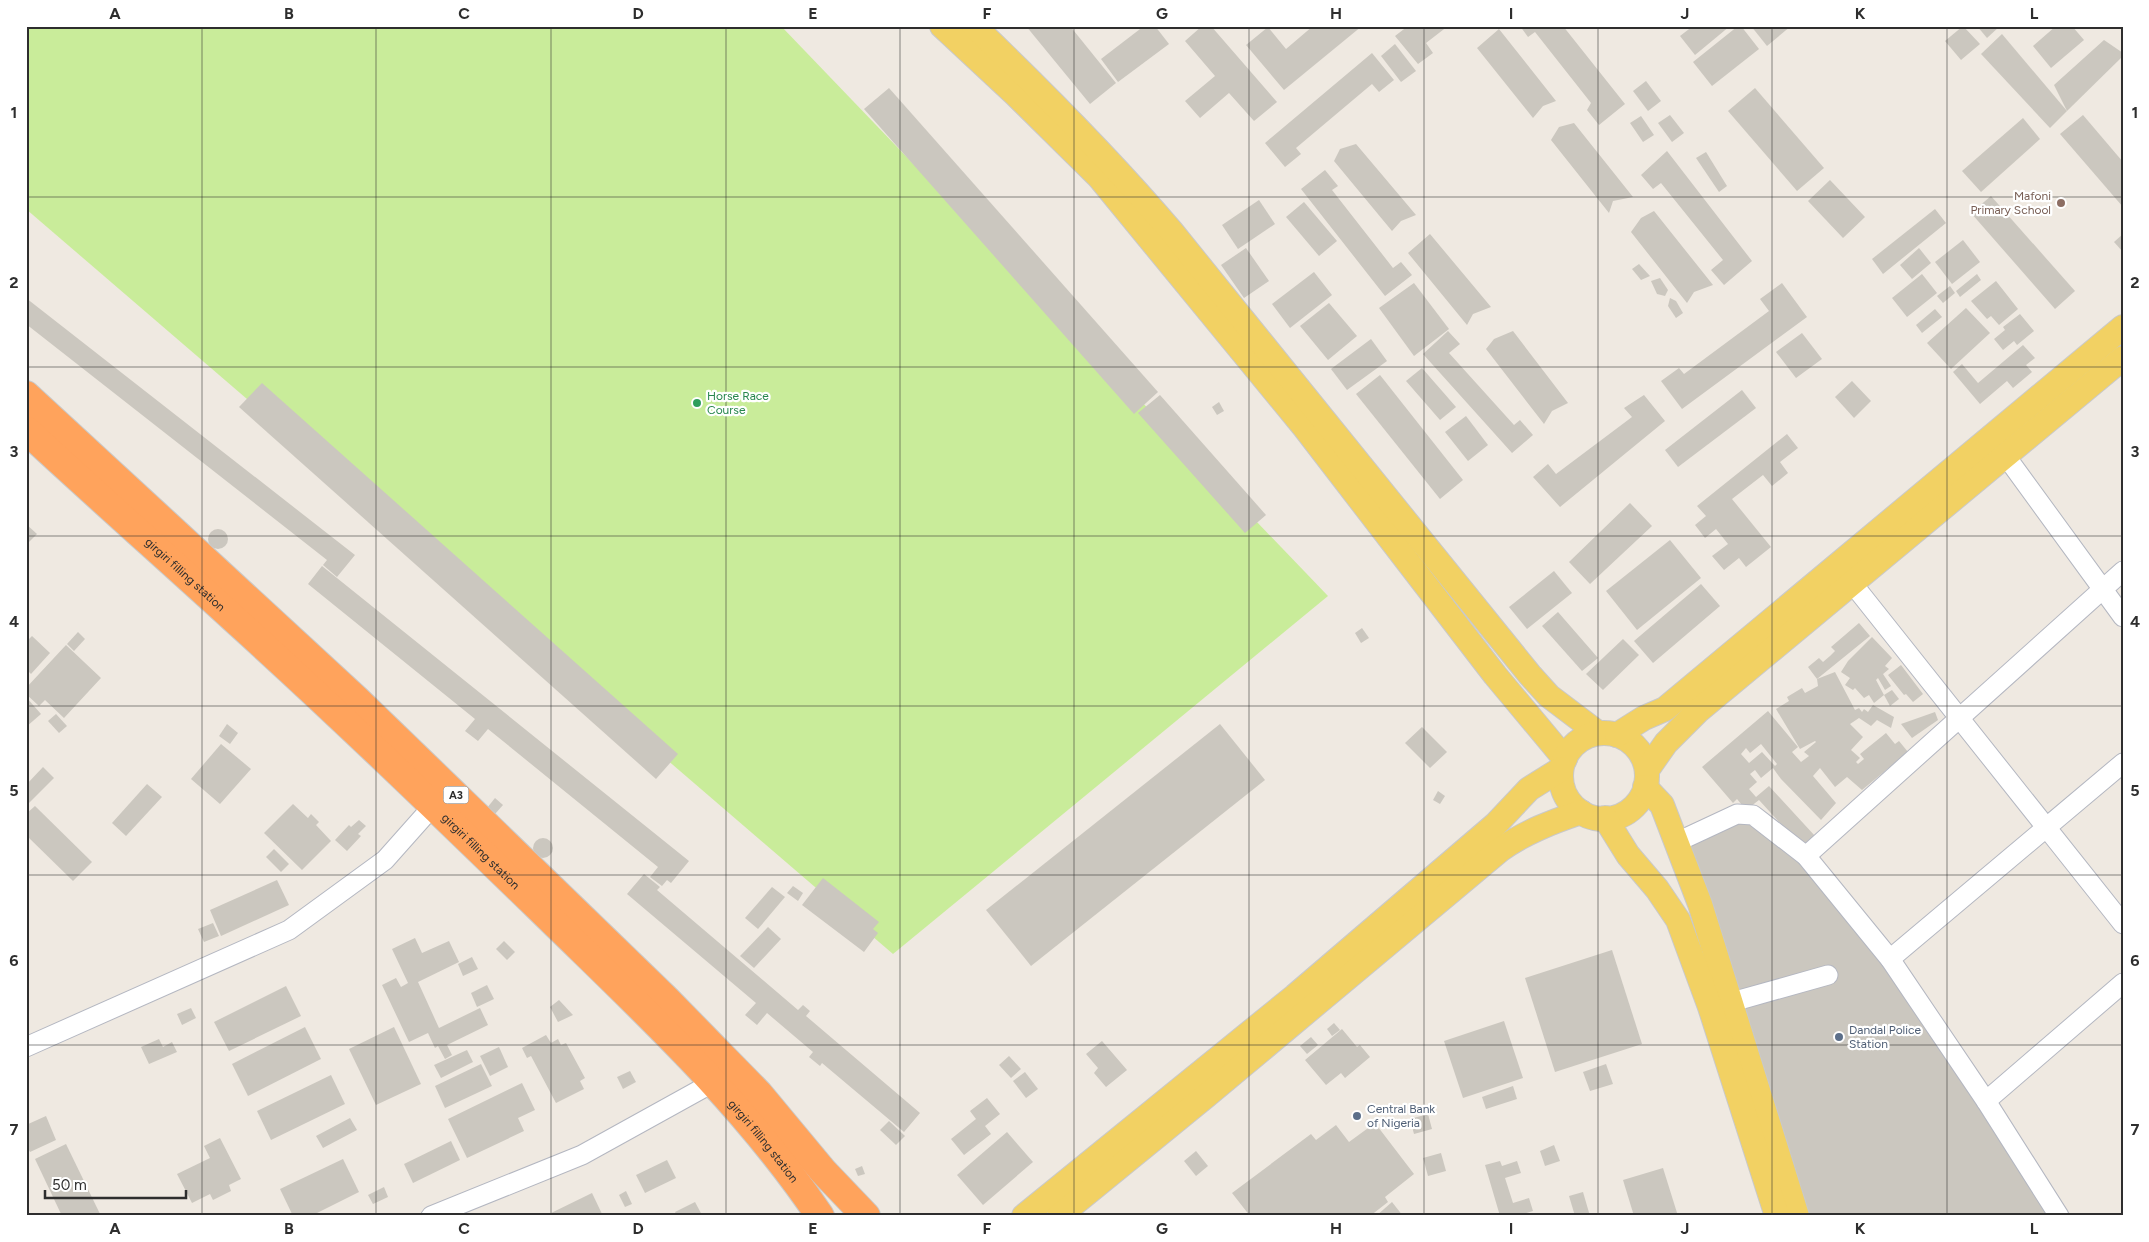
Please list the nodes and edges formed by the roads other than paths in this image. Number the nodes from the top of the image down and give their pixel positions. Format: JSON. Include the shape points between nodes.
{"nodes":[{"id":1,"x":942,"y":26,"type":"edge"},
{"id":2,"x":974,"y":26,"type":"edge"},
{"id":3,"x":2123,"y":327,"type":"edge"},
{"id":4,"x":2123,"y":358,"type":"edge"},
{"id":5,"x":26,"y":395,"type":"edge"},
{"id":6,"x":26,"y":430,"type":"edge"},
{"id":7,"x":2005,"y":455,"type":"junction"},
{"id":8,"x":1407,"y":542,"type":"junction"},
{"id":9,"x":2123,"y":571,"type":"edge"},
{"id":10,"x":1852,"y":583,"type":"junction"},
{"id":11,"x":2103,"y":589,"type":"junction"},
{"id":12,"x":2123,"y":617,"type":"edge"},
{"id":13,"x":1960,"y":718,"type":"junction"},
{"id":14,"x":1607,"y":734,"type":"junction"},
{"id":15,"x":1563,"y":764,"type":"junction"},
{"id":16,"x":2123,"y":764,"type":"edge"},
{"id":17,"x":1646,"y":778,"type":"junction"},
{"id":18,"x":433,"y":806,"type":"junction"},
{"id":19,"x":1581,"y":812,"type":"junction"},
{"id":20,"x":1605,"y":818,"type":"junction"},
{"id":21,"x":2046,"y":828,"type":"junction"},
{"id":22,"x":1677,"y":842,"type":"junction"},
{"id":23,"x":1806,"y":856,"type":"junction"},
{"id":24,"x":2123,"y":924,"type":"edge"},
{"id":25,"x":1890,"y":960,"type":"junction"},
{"id":26,"x":1828,"y":975,"type":"dead end"},
{"id":27,"x":2123,"y":983,"type":"edge"},
{"id":28,"x":1732,"y":1002,"type":"junction"},
{"id":29,"x":26,"y":1047,"type":"edge"},
{"id":30,"x":714,"y":1082,"type":"junction"},
{"id":31,"x":1986,"y":1101,"type":"junction"},
{"id":32,"x":431,"y":1216,"type":"edge"},
{"id":33,"x":820,"y":1216,"type":"edge"},
{"id":34,"x":866,"y":1216,"type":"edge"},
{"id":35,"x":1024,"y":1216,"type":"edge"},
{"id":36,"x":1059,"y":1216,"type":"edge"},
{"id":37,"x":1777,"y":1216,"type":"edge"},
{"id":38,"x":1797,"y":1216,"type":"edge"},
{"id":39,"x":2059,"y":1216,"type":"edge"}],
"edges":[{"from":1,"to":8,"type":"main road","via":[[1099,177],[1305,428]]},
{"from":2,"to":8,"type":"main road","via":[[1119,170],[1172,232]]},
{"from":3,"to":14,"type":"main road","via":[[1665,710]]},
{"from":4,"to":7,"type":"main road"},
{"from":5,"to":34,"type":"highway","number":"A3","via":[[357,700],[666,999],[759,1094],[823,1171]]},
{"from":6,"to":18,"type":"highway","name":"girgiri filling station","number":"A3","via":[[236,620]]},
{"from":7,"to":10,"type":"main road"},
{"from":7,"to":11,"type":"street"},
{"from":8,"to":14,"type":"main road","via":[[1549,696]]},
{"from":8,"to":15,"type":"main road","via":[[1506,689]]},
{"from":9,"to":11,"type":"street"},
{"from":10,"to":13,"type":"street"},
{"from":10,"to":17,"type":"main road","via":[[1698,711],[1666,743]]},
{"from":11,"to":12,"type":"street"},
{"from":11,"to":13,"type":"street"},
{"from":13,"to":21,"type":"street"},
{"from":13,"to":23,"type":"street"},
{"from":14,"to":15,"type":"main road","via":[[1589,735],[1574,744]]},
{"from":14,"to":17,"type":"main road","via":[[1631,742],[1642,754]]},
{"from":15,"to":19,"type":"main road","via":[[1562,785],[1568,800]]},
{"from":15,"to":35,"type":"main road","via":[[1529,789],[1496,824],[1295,996]]},
{"from":16,"to":21,"type":"street"},
{"from":17,"to":20,"type":"main road","via":[[1640,799],[1630,809],[1618,816]]},
{"from":17,"to":22,"type":"main road","via":[[1662,805]]},
{"from":18,"to":29,"type":"street","via":[[385,860],[290,930]]},
{"from":18,"to":30,"type":"highway","name":"girgiri filling station","number":"A3"},
{"from":19,"to":20,"type":"main road"},
{"from":19,"to":36,"type":"main road","via":[[1527,833],[1500,850]]},
{"from":20,"to":37,"type":"main road","via":[[1628,855],[1678,920]]},
{"from":21,"to":24,"type":"street"},
{"from":21,"to":25,"type":"street"},
{"from":22,"to":23,"type":"street","via":[[1738,814],[1753,815]]},
{"from":22,"to":28,"type":"main road"},
{"from":23,"to":25,"type":"street"},
{"from":25,"to":31,"type":"street"},
{"from":26,"to":28,"type":"street"},
{"from":27,"to":31,"type":"street"},
{"from":28,"to":38,"type":"main road"},
{"from":30,"to":32,"type":"street","via":[[582,1155]]},
{"from":30,"to":33,"type":"highway","name":"girgiri filling station","number":"A3","via":[[772,1149]]},
{"from":31,"to":39,"type":"street"}]}
